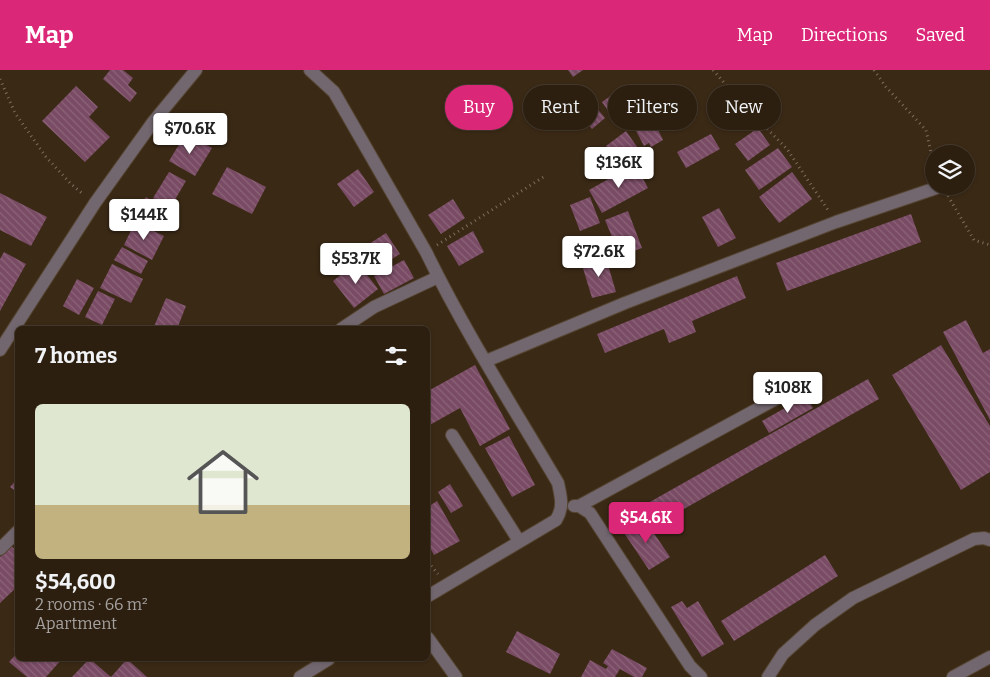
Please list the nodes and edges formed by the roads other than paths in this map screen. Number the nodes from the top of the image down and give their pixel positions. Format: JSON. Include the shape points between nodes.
{"nodes":[{"id":1,"x":196,"y":70,"type":"edge"},
{"id":2,"x":310,"y":70,"type":"edge"},
{"id":3,"x":928,"y":195,"type":"edge"},
{"id":4,"x":438,"y":277,"type":"junction"},
{"id":5,"x":15,"y":326,"type":"edge"},
{"id":6,"x":346,"y":326,"type":"edge"},
{"id":7,"x":15,"y":327,"type":"edge"},
{"id":8,"x":0,"y":350,"type":"edge"},
{"id":9,"x":486,"y":361,"type":"junction"},
{"id":10,"x":796,"y":388,"type":"dead end"},
{"id":11,"x":452,"y":435,"type":"dead end"},
{"id":12,"x":562,"y":504,"type":"junction"},
{"id":13,"x":579,"y":506,"type":"junction"},
{"id":14,"x":15,"y":534,"type":"edge"},
{"id":15,"x":990,"y":540,"type":"edge"},
{"id":16,"x":519,"y":542,"type":"junction"},
{"id":17,"x":0,"y":549,"type":"edge"},
{"id":18,"x":430,"y":595,"type":"edge"},
{"id":19,"x":430,"y":641,"type":"edge"},
{"id":20,"x":990,"y":657,"type":"edge"},
{"id":21,"x":326,"y":661,"type":"edge"},
{"id":22,"x":300,"y":677,"type":"edge"},
{"id":23,"x":456,"y":677,"type":"edge"},
{"id":24,"x":701,"y":677,"type":"edge"},
{"id":25,"x":768,"y":677,"type":"edge"},
{"id":26,"x":953,"y":677,"type":"edge"}],
"edges":[{"from":1,"to":5,"type":"street","via":[[94,203]]},
{"from":2,"to":4,"type":"street","via":[[334,92]]},
{"from":3,"to":9,"type":"street","via":[[836,222]]},
{"from":4,"to":6,"type":"street","via":[[374,307]]},
{"from":4,"to":9,"type":"street"},
{"from":7,"to":8,"type":"street"},
{"from":9,"to":12,"type":"street","via":[[558,483]]},
{"from":10,"to":13,"type":"street"},
{"from":11,"to":16,"type":"street"},
{"from":12,"to":13,"type":"street"},
{"from":12,"to":16,"type":"street","via":[[556,520]]},
{"from":13,"to":24,"type":"street","via":[[590,513],[690,666]]},
{"from":14,"to":17,"type":"street"},
{"from":15,"to":25,"type":"street","via":[[974,539],[853,598],[815,625],[783,654]]},
{"from":16,"to":18,"type":"street"},
{"from":19,"to":23,"type":"street"},
{"from":20,"to":26,"type":"street"},
{"from":21,"to":22,"type":"street"}]}
